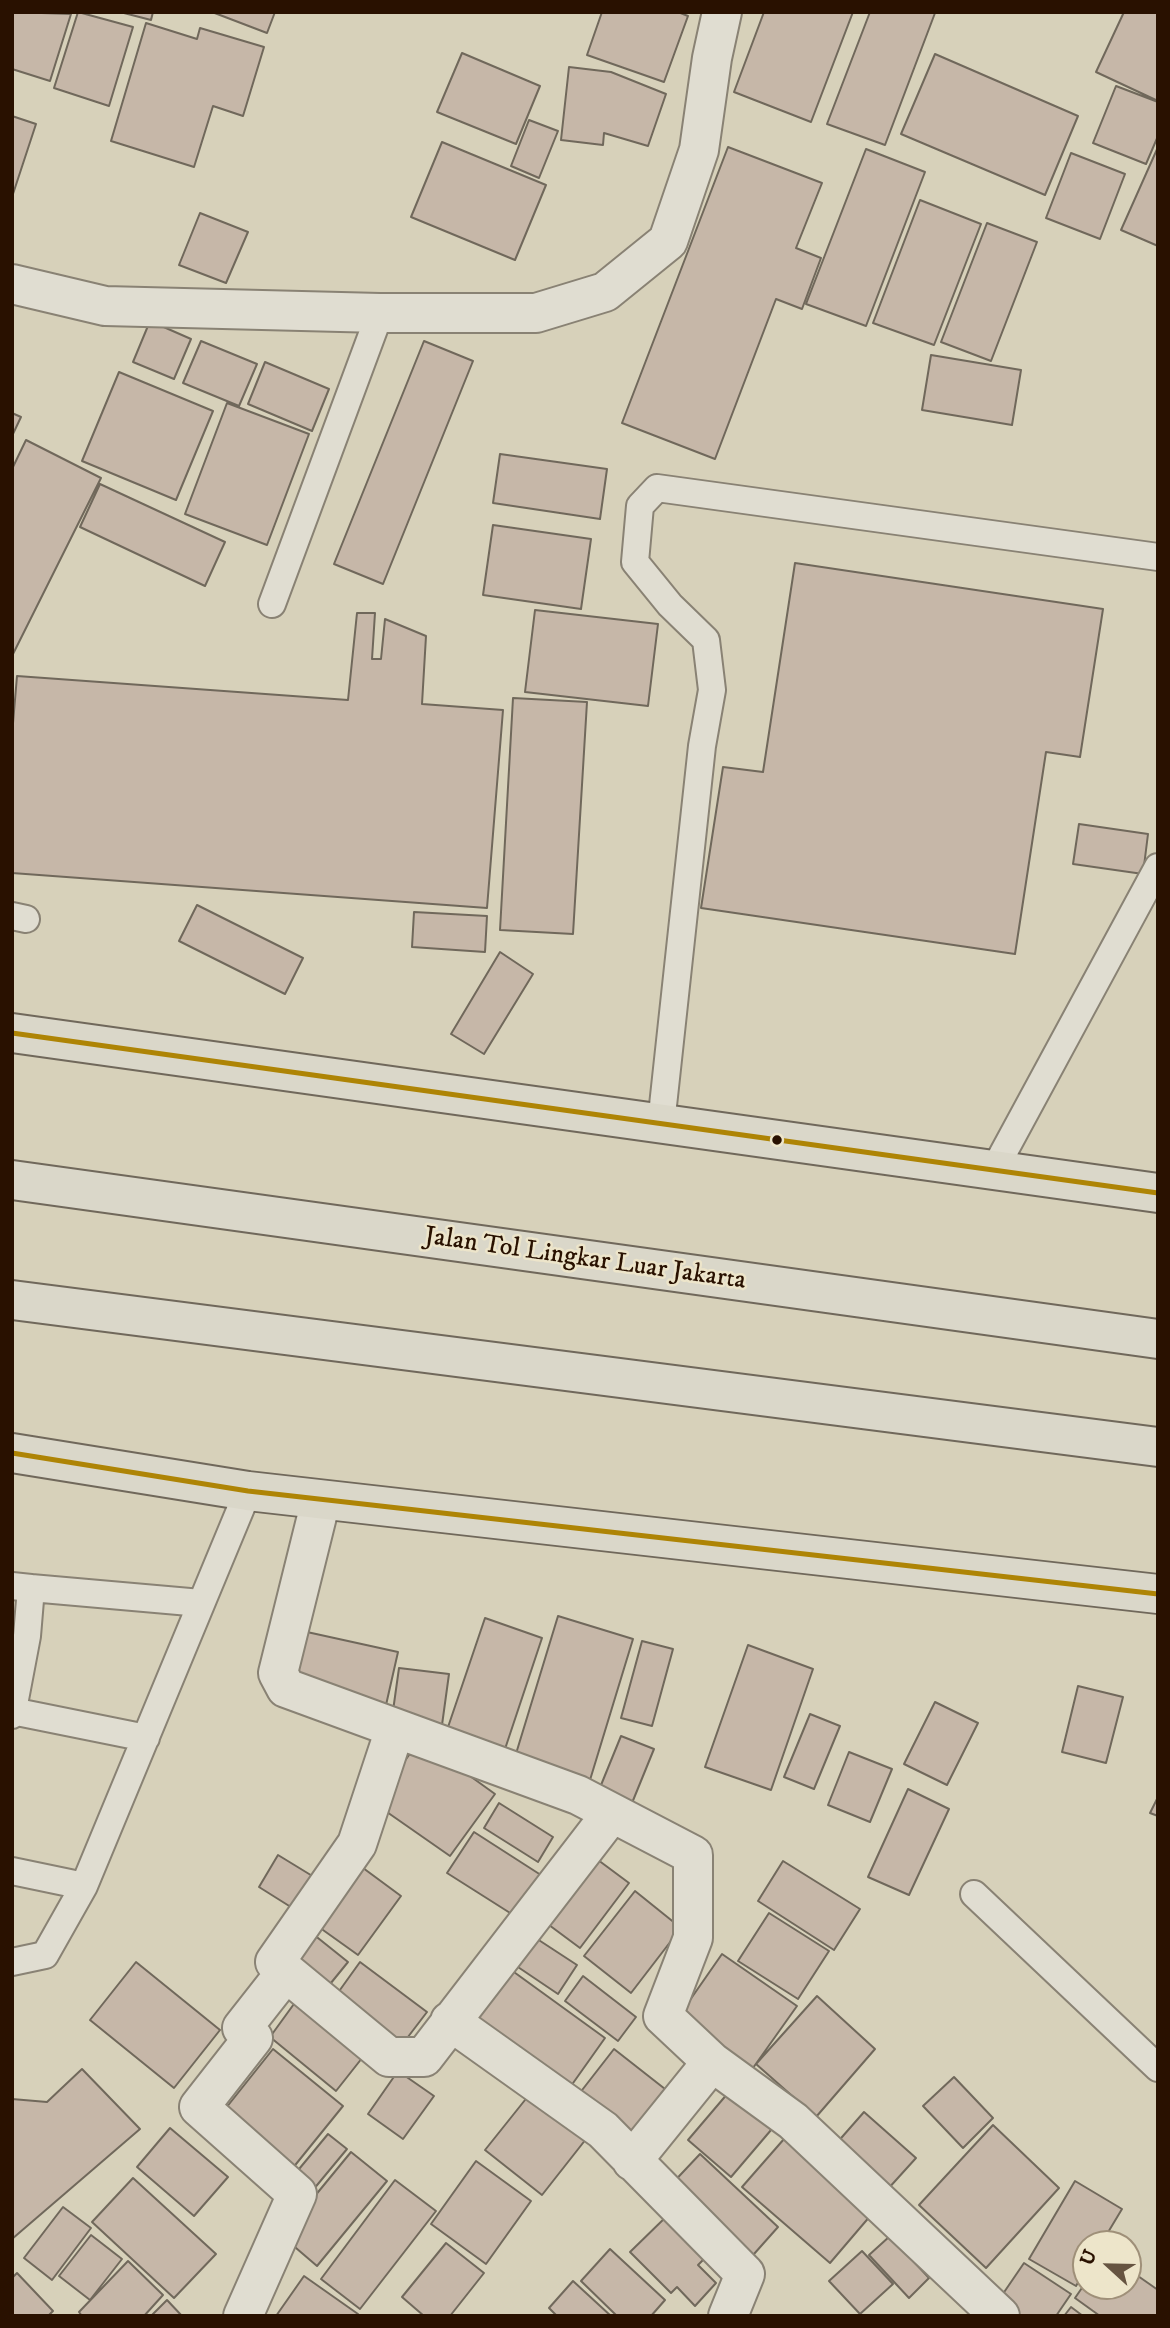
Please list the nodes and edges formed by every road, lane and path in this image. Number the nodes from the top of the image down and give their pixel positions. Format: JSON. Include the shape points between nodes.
{"nodes":[{"id":1,"x":722,"y":12,"type":"edge"},
{"id":2,"x":12,"y":284,"type":"edge"},
{"id":3,"x":380,"y":313,"type":"junction"},
{"id":4,"x":1158,"y":557,"type":"edge"},
{"id":5,"x":272,"y":604,"type":"dead end"},
{"id":6,"x":1158,"y":867,"type":"edge"},
{"id":7,"x":12,"y":1033,"type":"edge"},
{"id":8,"x":661,"y":1124,"type":"junction"},
{"id":9,"x":994,"y":1170,"type":"junction"},
{"id":10,"x":12,"y":1180,"type":"edge"},
{"id":11,"x":1158,"y":1193,"type":"edge"},
{"id":12,"x":12,"y":1300,"type":"edge"},
{"id":13,"x":1158,"y":1339,"type":"edge"},
{"id":14,"x":1158,"y":1447,"type":"edge"},
{"id":15,"x":12,"y":1453,"type":"edge"},
{"id":16,"x":248,"y":1491,"type":"junction"},
{"id":17,"x":321,"y":1500,"type":"junction"},
{"id":18,"x":22,"y":1587,"type":"edge"},
{"id":19,"x":1158,"y":1594,"type":"edge"},
{"id":20,"x":201,"y":1603,"type":"junction"},
{"id":21,"x":12,"y":1713,"type":"edge"},
{"id":22,"x":395,"y":1730,"type":"junction"},
{"id":23,"x":146,"y":1738,"type":"junction"},
{"id":24,"x":611,"y":1814,"type":"junction"},
{"id":25,"x":12,"y":1871,"type":"edge"},
{"id":26,"x":84,"y":1886,"type":"junction"},
{"id":27,"x":974,"y":1894,"type":"dead end"},
{"id":28,"x":12,"y":1962,"type":"edge"},
{"id":29,"x":286,"y":1972,"type":"junction"},
{"id":30,"x":450,"y":2021,"type":"junction"},
{"id":31,"x":712,"y":2062,"type":"junction"},
{"id":32,"x":1158,"y":2068,"type":"edge"},
{"id":33,"x":632,"y":2161,"type":"junction"},
{"id":34,"x":243,"y":2316,"type":"edge"},
{"id":35,"x":728,"y":2316,"type":"edge"},
{"id":36,"x":1000,"y":2316,"type":"edge"}],
"edges":[{"from":1,"to":3,"type":"street","via":[[699,150],[668,241],[605,292],[536,313]]},
{"from":2,"to":3,"type":"street","via":[[105,306]]},
{"from":3,"to":5,"type":"lane"},
{"from":4,"to":8,"type":"lane","via":[[657,488],[640,506],[635,562],[706,640],[712,690]]},
{"from":6,"to":9,"type":"lane"},
{"from":7,"to":8,"type":"main road"},
{"from":8,"to":9,"type":"main road"},
{"from":9,"to":11,"type":"main road"},
{"from":10,"to":13,"type":"main road","name":"Jalan Tol Lingkar Luar Jakarta"},
{"from":12,"to":14,"type":"main road"},
{"from":15,"to":16,"type":"main road"},
{"from":16,"to":17,"type":"main road"},
{"from":16,"to":20,"type":"lane"},
{"from":17,"to":19,"type":"main road"},
{"from":17,"to":22,"type":"street","via":[[278,1673],[286,1688],[300,1696]]},
{"from":18,"to":20,"type":"lane"},
{"from":18,"to":21,"type":"lane","via":[[27,1636]]},
{"from":20,"to":23,"type":"lane"},
{"from":21,"to":23,"type":"lane"},
{"from":22,"to":24,"type":"street","via":[[578,1795]]},
{"from":22,"to":29,"type":"street","via":[[357,1844],[275,1962]]},
{"from":23,"to":26,"type":"lane"},
{"from":24,"to":30,"type":"street"},
{"from":24,"to":31,"type":"street","via":[[693,1856],[693,1938],[663,2016]]},
{"from":25,"to":26,"type":"lane"},
{"from":26,"to":28,"type":"lane","via":[[45,1955]]},
{"from":27,"to":32,"type":"lane"},
{"from":29,"to":30,"type":"street","via":[[389,2057],[424,2057]]},
{"from":29,"to":34,"type":"street","via":[[242,2028],[253,2038],[199,2108],[297,2194]]},
{"from":30,"to":33,"type":"street","via":[[603,2130]]},
{"from":31,"to":33,"type":"street"},
{"from":31,"to":36,"type":"street","via":[[793,2121]]},
{"from":33,"to":35,"type":"street","via":[[745,2274]]}]}
